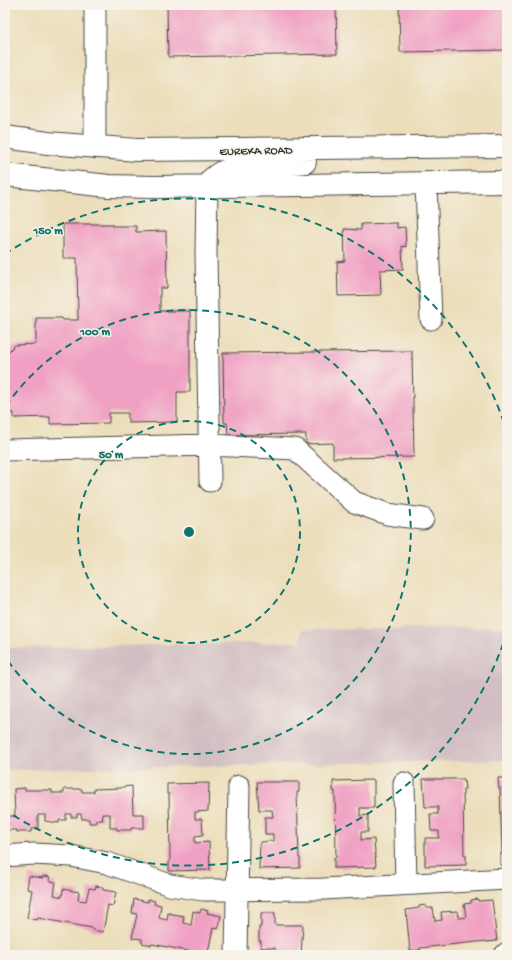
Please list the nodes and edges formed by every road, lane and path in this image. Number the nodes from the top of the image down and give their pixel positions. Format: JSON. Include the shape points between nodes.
{"nodes":[{"id":1,"x":95,"y":5,"type":"edge"},
{"id":2,"x":5,"y":137,"type":"edge"},
{"id":3,"x":507,"y":146,"type":"edge"},
{"id":4,"x":95,"y":148,"type":"junction"},
{"id":5,"x":378,"y":148,"type":"junction"},
{"id":6,"x":5,"y":175,"type":"edge"},
{"id":7,"x":507,"y":182,"type":"edge"},
{"id":8,"x":426,"y":184,"type":"junction"},
{"id":9,"x":207,"y":186,"type":"junction"},
{"id":10,"x":431,"y":319,"type":"dead end"},
{"id":11,"x":210,"y":445,"type":"junction"},
{"id":12,"x":5,"y":450,"type":"edge"},
{"id":13,"x":210,"y":481,"type":"dead end"},
{"id":14,"x":423,"y":518,"type":"dead end"},
{"id":15,"x":404,"y":783,"type":"dead end"},
{"id":16,"x":239,"y":786,"type":"dead end"},
{"id":17,"x":5,"y":856,"type":"edge"},
{"id":18,"x":507,"y":879,"type":"edge"},
{"id":19,"x":406,"y":884,"type":"junction"},
{"id":20,"x":237,"y":890,"type":"junction"},
{"id":21,"x":507,"y":953,"type":"edge"},
{"id":22,"x":236,"y":955,"type":"edge"},
{"id":23,"x":504,"y":955,"type":"edge"}],
"edges":[{"from":1,"to":4,"type":"lane"},
{"from":2,"to":4,"type":"main road","name":"EUREKA ROAD"},
{"from":3,"to":5,"type":"main road","name":"EUREKA ROAD"},
{"from":4,"to":5,"type":"main road","name":"EUREKA ROAD"},
{"from":5,"to":9,"type":"main road","via":[[327,160],[236,168],[217,175]]},
{"from":6,"to":9,"type":"main road","via":[[109,186]]},
{"from":7,"to":8,"type":"main road"},
{"from":8,"to":9,"type":"main road"},
{"from":8,"to":10,"type":"lane"},
{"from":9,"to":11,"type":"lane"},
{"from":11,"to":12,"type":"lane"},
{"from":11,"to":13,"type":"lane"},
{"from":11,"to":14,"type":"lane","via":[[295,450],[354,502],[387,514]]},
{"from":15,"to":19,"type":"lane"},
{"from":16,"to":20,"type":"lane"},
{"from":17,"to":20,"type":"lane","via":[[71,856],[107,863],[170,885],[203,890]]},
{"from":18,"to":19,"type":"lane"},
{"from":19,"to":20,"type":"lane","via":[[322,889]]},
{"from":20,"to":22,"type":"lane"},
{"from":21,"to":23,"type":"lane"}]}
